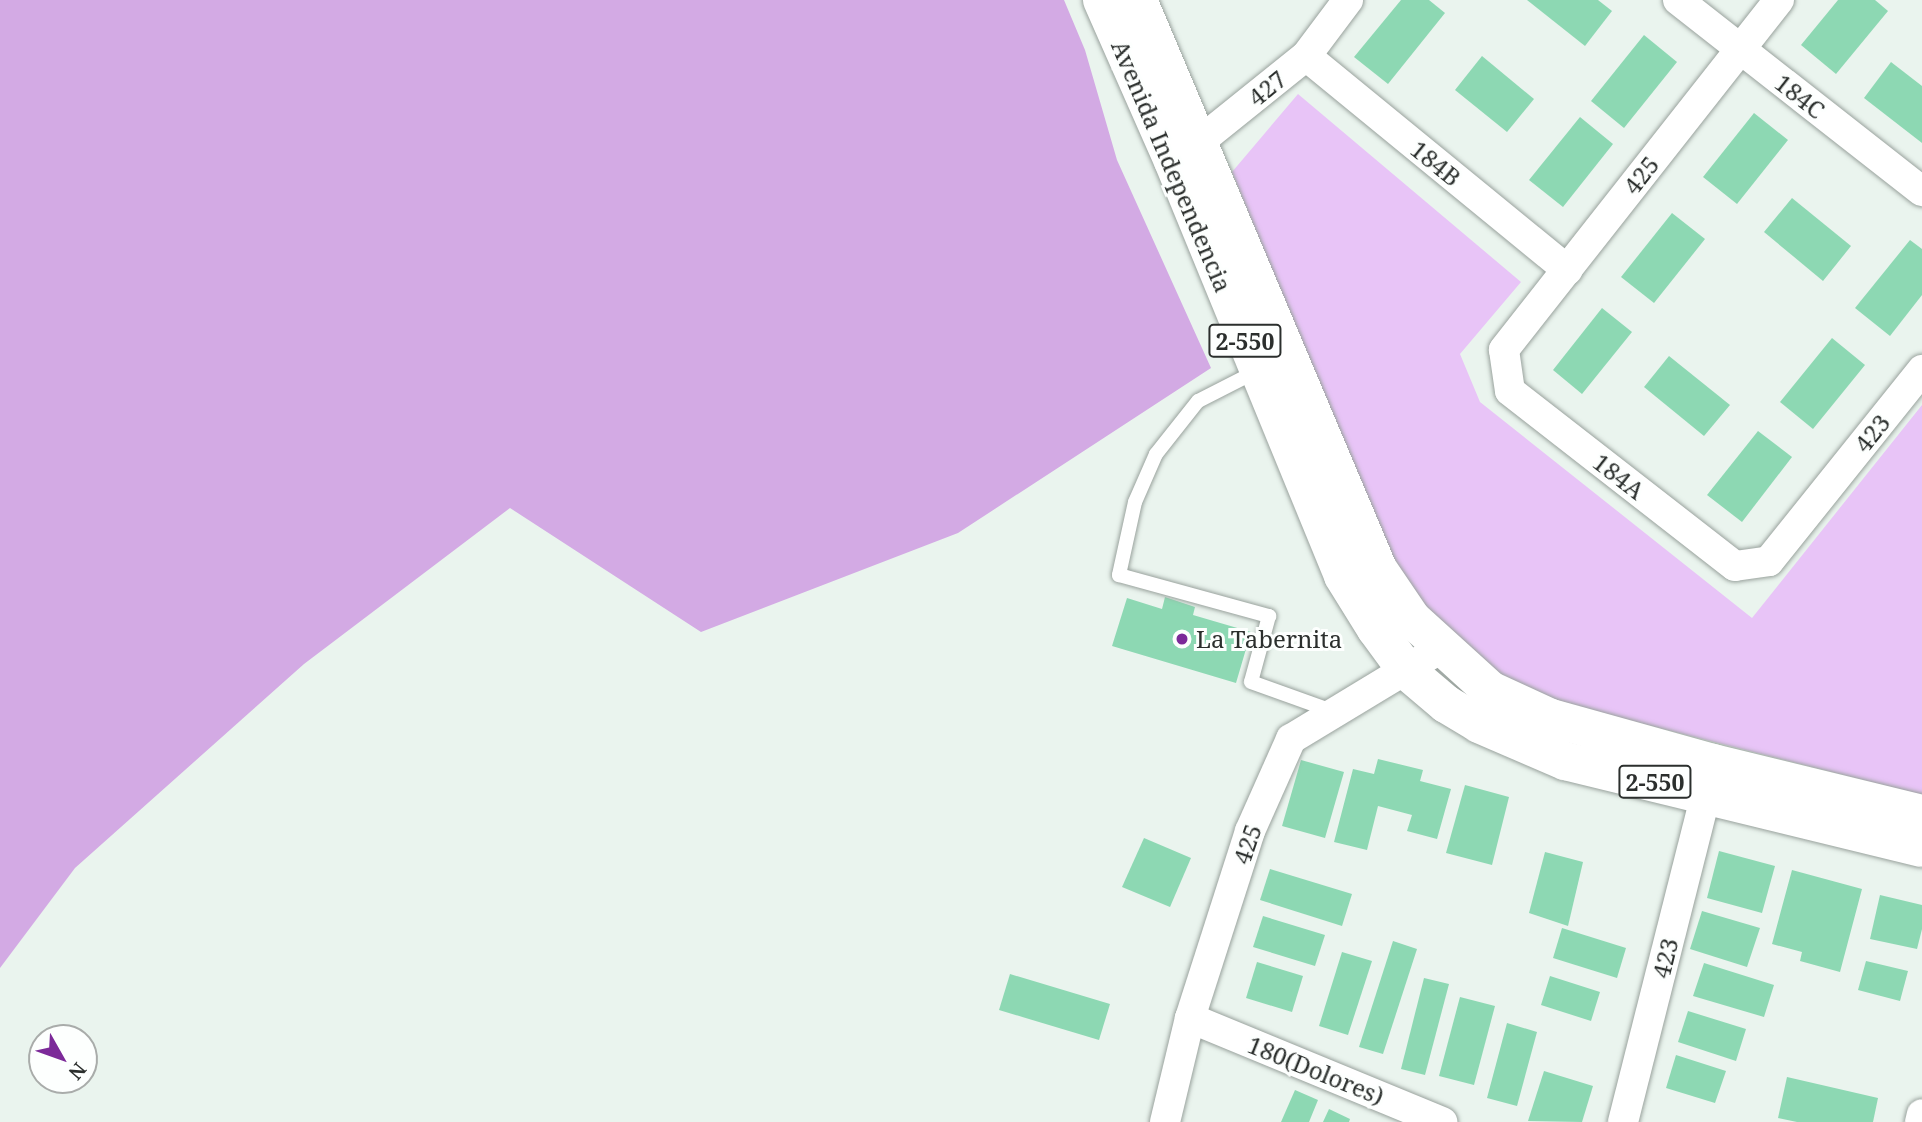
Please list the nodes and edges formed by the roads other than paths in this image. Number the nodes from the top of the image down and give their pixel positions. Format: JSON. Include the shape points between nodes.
{"nodes":[{"id":1,"x":1102,"y":0,"type":"edge"},
{"id":2,"x":1138,"y":0,"type":"edge"},
{"id":3,"x":1348,"y":0,"type":"edge"},
{"id":4,"x":1678,"y":0,"type":"edge"},
{"id":5,"x":1779,"y":0,"type":"edge"},
{"id":6,"x":1740,"y":49,"type":"junction"},
{"id":7,"x":1306,"y":56,"type":"junction"},
{"id":8,"x":1185,"y":153,"type":"junction"},
{"id":9,"x":1922,"y":191,"type":"edge"},
{"id":10,"x":1567,"y":270,"type":"junction"},
{"id":11,"x":1504,"y":350,"type":"joint"},
{"id":12,"x":1922,"y":370,"type":"edge"},
{"id":13,"x":1257,"y":371,"type":"junction"},
{"id":14,"x":1769,"y":561,"type":"joint"},
{"id":15,"x":1441,"y":648,"type":"junction"},
{"id":16,"x":1407,"y":671,"type":"junction"},
{"id":17,"x":1337,"y":713,"type":"junction"},
{"id":18,"x":1706,"y":794,"type":"junction"},
{"id":19,"x":1922,"y":814,"type":"edge"},
{"id":20,"x":1922,"y":848,"type":"edge"},
{"id":21,"x":1191,"y":1018,"type":"junction"},
{"id":22,"x":1922,"y":1114,"type":"edge"},
{"id":23,"x":1166,"y":1122,"type":"edge"},
{"id":24,"x":1442,"y":1122,"type":"edge"},
{"id":25,"x":1623,"y":1122,"type":"edge"},
{"id":26,"x":1920,"y":1122,"type":"edge"}],
"edges":[{"from":1,"to":8,"type":"main road","name":"Avenida Independencia","number":"2-550"},
{"from":2,"to":8,"type":"main road","name":"Avenida Independencia","number":"2-550"},
{"from":3,"to":7,"type":"street","name":"427"},
{"from":4,"to":6,"type":"street","name":"184C"},
{"from":5,"to":6,"type":"street","name":"425"},
{"from":6,"to":9,"type":"street","name":"184C"},
{"from":6,"to":10,"type":"street","name":"425"},
{"from":7,"to":8,"type":"street","name":"427"},
{"from":7,"to":10,"type":"street","name":"184B"},
{"from":8,"to":13,"type":"main road","name":"Avenida Independencia","number":"2-550"},
{"from":8,"to":15,"type":"main road","name":"Avenida Independencia","number":"2-550","via":[[1378,569],[1412,619]]},
{"from":10,"to":11,"type":"street","name":"425"},
{"from":11,"to":14,"type":"street","name":"184A","via":[[1510,391],[1735,566]]},
{"from":12,"to":14,"type":"street","name":"423"},
{"from":13,"to":16,"type":"main road","name":"Avenida Independencia","number":"2-550","via":[[1343,576]]},
{"from":13,"to":17,"type":"lane","via":[[1198,401],[1156,454],[1135,502],[1119,575],[1269,616],[1251,682]]},
{"from":15,"to":16,"type":"street","name":"425"},
{"from":15,"to":19,"type":"main road","number":"2-550","via":[[1490,690],[1551,718]]},
{"from":16,"to":17,"type":"street","name":"425"},
{"from":16,"to":18,"type":"main road","number":"2-550","via":[[1446,704],[1522,745],[1565,761]]},
{"from":17,"to":21,"type":"street","name":"425","via":[[1291,739],[1250,831]]},
{"from":18,"to":20,"type":"main road","number":"2-550"},
{"from":18,"to":25,"type":"street","name":"423"},
{"from":21,"to":23,"type":"street","name":"425"},
{"from":21,"to":24,"type":"street","name":"180(Dolores)"},
{"from":22,"to":26,"type":"street"}]}
